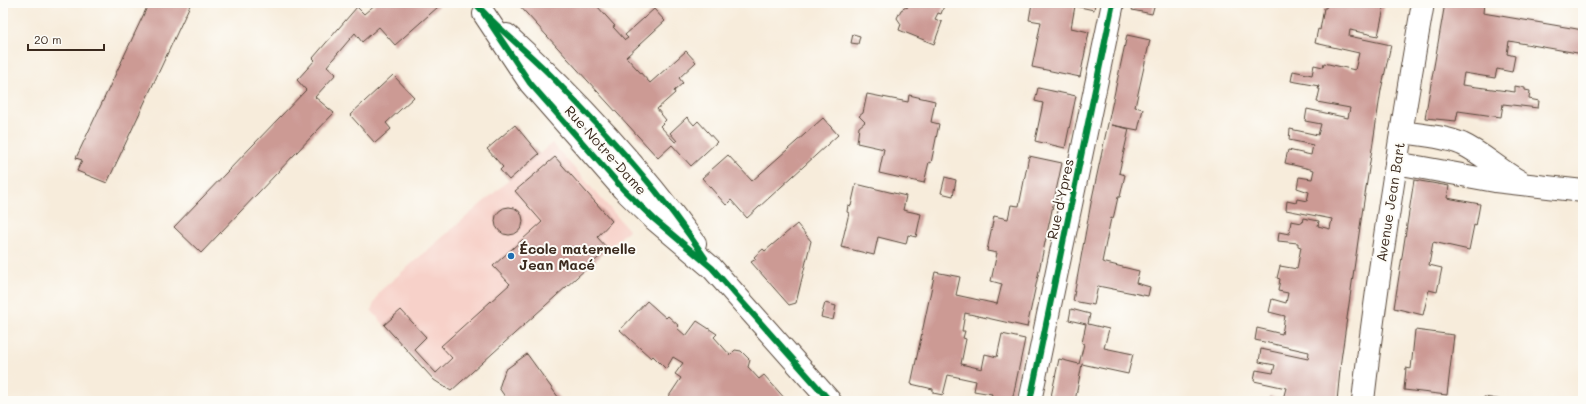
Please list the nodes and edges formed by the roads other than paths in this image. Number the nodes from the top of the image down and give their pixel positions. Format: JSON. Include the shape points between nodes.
{"nodes":[{"id":1,"x":1113,"y":3,"type":"edge"},
{"id":2,"x":1423,"y":3,"type":"edge"},
{"id":3,"x":480,"y":8,"type":"edge"},
{"id":4,"x":1401,"y":132,"type":"junction"},
{"id":5,"x":1396,"y":163,"type":"junction"},
{"id":6,"x":1522,"y":183,"type":"junction"},
{"id":7,"x":1583,"y":191,"type":"edge"},
{"id":8,"x":830,"y":401,"type":"edge"},
{"id":9,"x":1030,"y":401,"type":"edge"},
{"id":10,"x":1363,"y":401,"type":"edge"}],
"edges":[{"from":1,"to":9,"type":"street","name":"Rue d'Ypres"},
{"from":2,"to":4,"type":"street","name":"Avenue Jean Bart"},
{"from":3,"to":8,"type":"street","name":"Rue Notre-Dame","via":[[558,83],[639,171],[712,268]]},
{"from":4,"to":5,"type":"street","name":"Avenue Jean Bart"},
{"from":4,"to":6,"type":"street","via":[[1461,144]]},
{"from":5,"to":6,"type":"street","via":[[1482,179]]},
{"from":5,"to":10,"type":"street","name":"Avenue Jean Bart"},
{"from":6,"to":7,"type":"street"}]}
